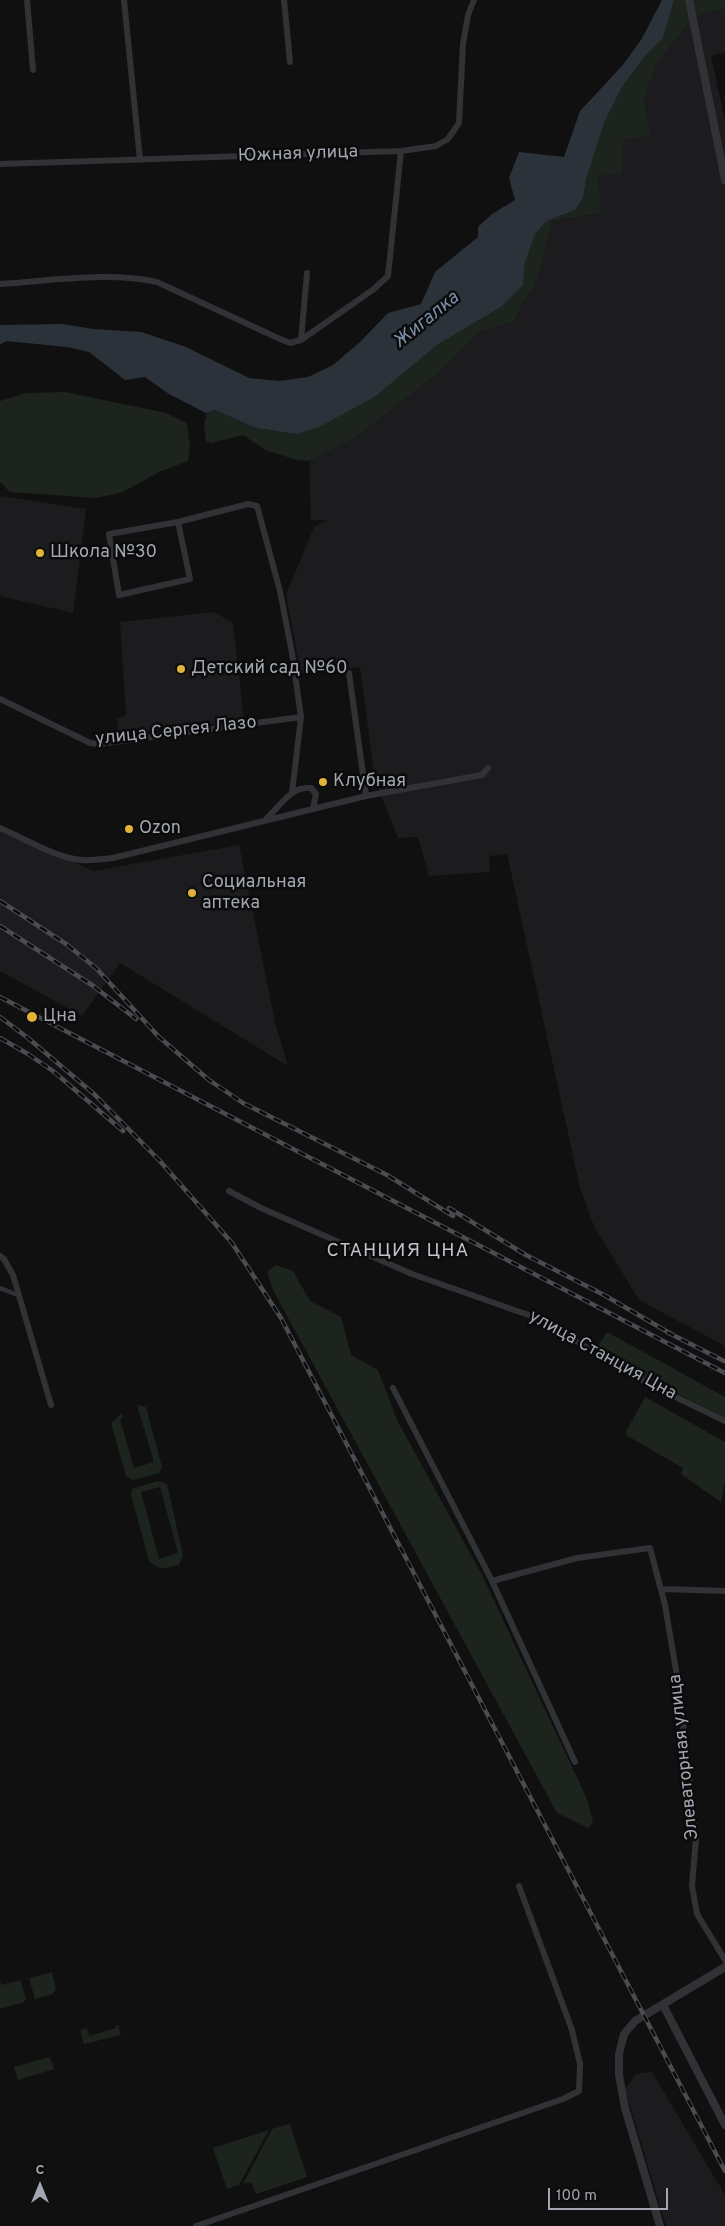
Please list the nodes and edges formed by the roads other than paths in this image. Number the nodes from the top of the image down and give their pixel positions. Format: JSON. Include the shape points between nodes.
{"nodes":[{"id":1,"x":27,"y":0,"type":"edge"},
{"id":2,"x":124,"y":0,"type":"edge"},
{"id":3,"x":284,"y":0,"type":"edge"},
{"id":4,"x":474,"y":0,"type":"edge"},
{"id":5,"x":690,"y":0,"type":"edge"},
{"id":6,"x":290,"y":62,"type":"dead end"},
{"id":7,"x":34,"y":70,"type":"dead end"},
{"id":8,"x":400,"y":151,"type":"junction"},
{"id":9,"x":140,"y":160,"type":"junction"},
{"id":10,"x":0,"y":164,"type":"edge"},
{"id":11,"x":725,"y":180,"type":"edge"},
{"id":12,"x":307,"y":273,"type":"dead end"},
{"id":13,"x":0,"y":284,"type":"edge"},
{"id":14,"x":301,"y":340,"type":"junction"},
{"id":15,"x":178,"y":522,"type":"junction"},
{"id":16,"x":349,"y":673,"type":"dead end"},
{"id":17,"x":0,"y":699,"type":"edge"},
{"id":18,"x":301,"y":718,"type":"junction"},
{"id":19,"x":488,"y":768,"type":"dead end"},
{"id":20,"x":292,"y":793,"type":"junction"},
{"id":21,"x":366,"y":796,"type":"junction"},
{"id":22,"x":314,"y":809,"type":"junction"},
{"id":23,"x":265,"y":820,"type":"junction"},
{"id":24,"x":0,"y":828,"type":"edge"},
{"id":25,"x":229,"y":1191,"type":"dead end"},
{"id":26,"x":0,"y":1256,"type":"edge"},
{"id":27,"x":0,"y":1288,"type":"edge"},
{"id":28,"x":18,"y":1295,"type":"junction"},
{"id":29,"x":393,"y":1388,"type":"dead end"},
{"id":30,"x":51,"y":1405,"type":"dead end"},
{"id":31,"x":725,"y":1421,"type":"edge"},
{"id":32,"x":492,"y":1581,"type":"junction"},
{"id":33,"x":662,"y":1589,"type":"junction"},
{"id":34,"x":725,"y":1591,"type":"edge"},
{"id":35,"x":575,"y":1762,"type":"dead end"},
{"id":36,"x":519,"y":1886,"type":"dead end"},
{"id":37,"x":725,"y":1960,"type":"edge"},
{"id":38,"x":725,"y":1966,"type":"edge"},
{"id":39,"x":663,"y":2004,"type":"junction"},
{"id":40,"x":725,"y":2125,"type":"edge"},
{"id":41,"x":196,"y":2226,"type":"edge"},
{"id":42,"x":660,"y":2226,"type":"edge"}],
"edges":[{"from":1,"to":7,"type":"street"},
{"from":2,"to":9,"type":"street"},
{"from":3,"to":6,"type":"street"},
{"from":4,"to":8,"type":"street","name":"Южная улица","via":[[463,44],[459,124],[448,139],[436,146]]},
{"from":5,"to":11,"type":"street"},
{"from":8,"to":9,"type":"street","name":"Южная улица"},
{"from":8,"to":14,"type":"street","via":[[388,276]]},
{"from":9,"to":10,"type":"street","name":"Южная улица"},
{"from":12,"to":14,"type":"street"},
{"from":13,"to":14,"type":"street","via":[[98,278],[157,282],[280,339],[290,342]]},
{"from":15,"to":15,"type":"street","via":[[108,534],[118,595],[190,579]]},
{"from":15,"to":18,"type":"street","via":[[248,504],[257,506],[280,591]]},
{"from":16,"to":21,"type":"street"},
{"from":17,"to":18,"type":"street","name":"улица Сергея Лазо","via":[[90,743]]},
{"from":18,"to":20,"type":"street"},
{"from":19,"to":21,"type":"street","via":[[482,774]]},
{"from":20,"to":22,"type":"street","via":[[301,787],[311,788],[316,794]]},
{"from":20,"to":23,"type":"street"},
{"from":21,"to":22,"type":"street"},
{"from":22,"to":23,"type":"street"},
{"from":23,"to":24,"type":"street","via":[[95,860],[65,857]]},
{"from":25,"to":31,"type":"street","name":"улица Станция Цна","via":[[412,1274],[537,1318],[649,1384]]},
{"from":26,"to":28,"type":"street","via":[[13,1276]]},
{"from":27,"to":28,"type":"street"},
{"from":28,"to":30,"type":"street"},
{"from":29,"to":32,"type":"street"},
{"from":32,"to":33,"type":"street","name":"Элеваторная улица","via":[[576,1558],[650,1548]]},
{"from":32,"to":35,"type":"street"},
{"from":33,"to":34,"type":"street"},
{"from":33,"to":37,"type":"street","name":"Элеваторная улица","via":[[679,1688],[696,1838],[692,1886],[697,1914]]},
{"from":36,"to":41,"type":"street","via":[[572,2030],[580,2064],[579,2091]]},
{"from":38,"to":39,"type":"street"},
{"from":39,"to":40,"type":"street"},
{"from":39,"to":42,"type":"street","via":[[635,2021],[624,2034],[619,2054],[625,2108]]}]}
